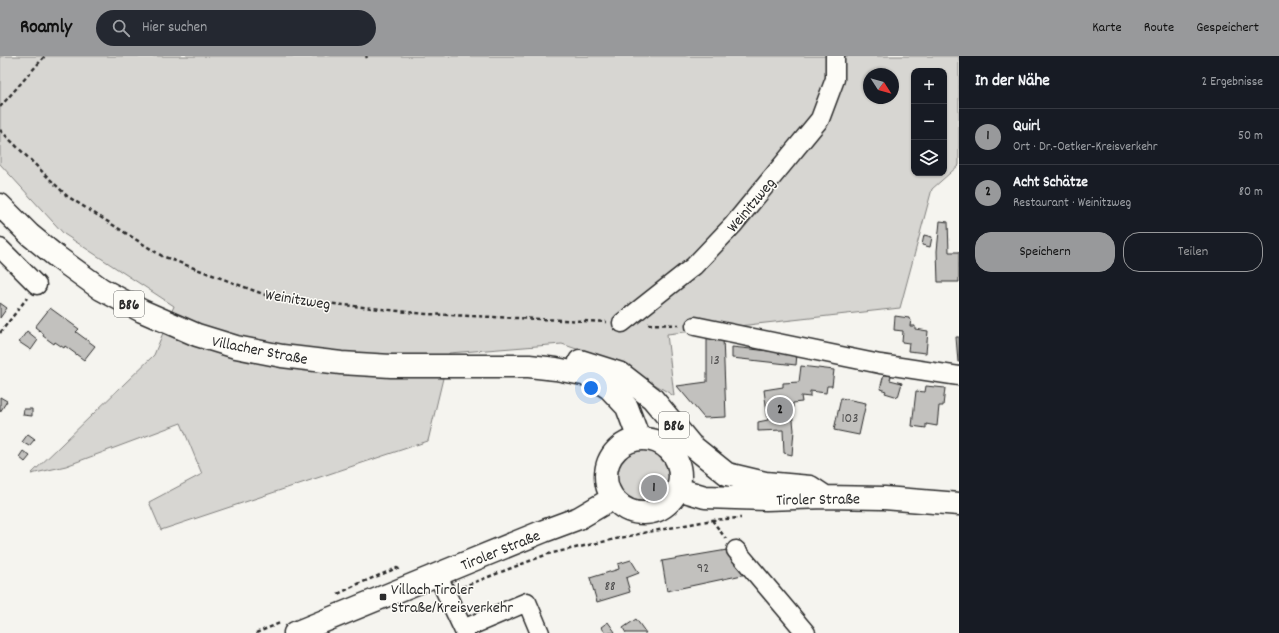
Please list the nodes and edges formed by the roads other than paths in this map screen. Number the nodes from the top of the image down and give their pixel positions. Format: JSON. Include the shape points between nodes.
{"nodes":[{"id":1,"x":835,"y":56,"type":"edge"},
{"id":2,"x":0,"y":206,"type":"edge"},
{"id":3,"x":0,"y":248,"type":"edge"},
{"id":4,"x":38,"y":285,"type":"road end"},
{"id":5,"x":622,"y":323,"type":"road end"},
{"id":6,"x":695,"y":326,"type":"road end"},
{"id":7,"x":529,"y":366,"type":"junction"},
{"id":8,"x":959,"y":376,"type":"edge"},
{"id":9,"x":639,"y":439,"type":"junction"},
{"id":10,"x":678,"y":489,"type":"junction"},
{"id":11,"x":825,"y":497,"type":"junction"},
{"id":12,"x":613,"y":498,"type":"junction"},
{"id":13,"x":959,"y":504,"type":"edge"},
{"id":14,"x":736,"y":550,"type":"dead end"},
{"id":15,"x":437,"y":574,"type":"junction"},
{"id":16,"x":464,"y":631,"type":"edge"},
{"id":17,"x":296,"y":633,"type":"edge"},
{"id":18,"x":540,"y":633,"type":"edge"},
{"id":19,"x":806,"y":633,"type":"edge"}],
"edges":[{"from":1,"to":5,"type":"street","name":"Weinitzweg","via":[[836,79],[820,119],[732,225],[694,266]]},
{"from":2,"to":7,"type":"main road","name":"Villacher Straße","number":"B86","via":[[30,236],[101,289],[142,312],[197,335],[236,347],[341,363]]},
{"from":3,"to":4,"type":"street"},
{"from":6,"to":8,"type":"street","via":[[880,364]]},
{"from":7,"to":9,"type":"main road","number":"B86","via":[[588,375],[609,388],[627,407]]},
{"from":7,"to":11,"type":"main road","number":"B86","via":[[537,356],[562,356],[621,374],[652,398],[691,445],[727,474],[764,483],[810,487]]},
{"from":9,"to":10,"type":"main road","via":[[663,444],[671,451],[680,469]]},
{"from":9,"to":12,"type":"main road","via":[[627,443],[611,459],[606,477]]},
{"from":10,"to":11,"type":"main road","name":"Tiroler Straße","number":"B86","via":[[705,497]]},
{"from":10,"to":12,"type":"main road","via":[[667,505],[652,513],[632,512]]},
{"from":11,"to":13,"type":"main road","name":"Tiroler Straße","number":"B86","via":[[884,498]]},
{"from":12,"to":15,"type":"main road","name":"Tiroler Straße","via":[[579,518]]},
{"from":14,"to":19,"type":"street"},
{"from":15,"to":16,"type":"street"},
{"from":15,"to":17,"type":"main road","name":"Tiroler Straße"},
{"from":16,"to":18,"type":"street","via":[[527,602]]}]}
